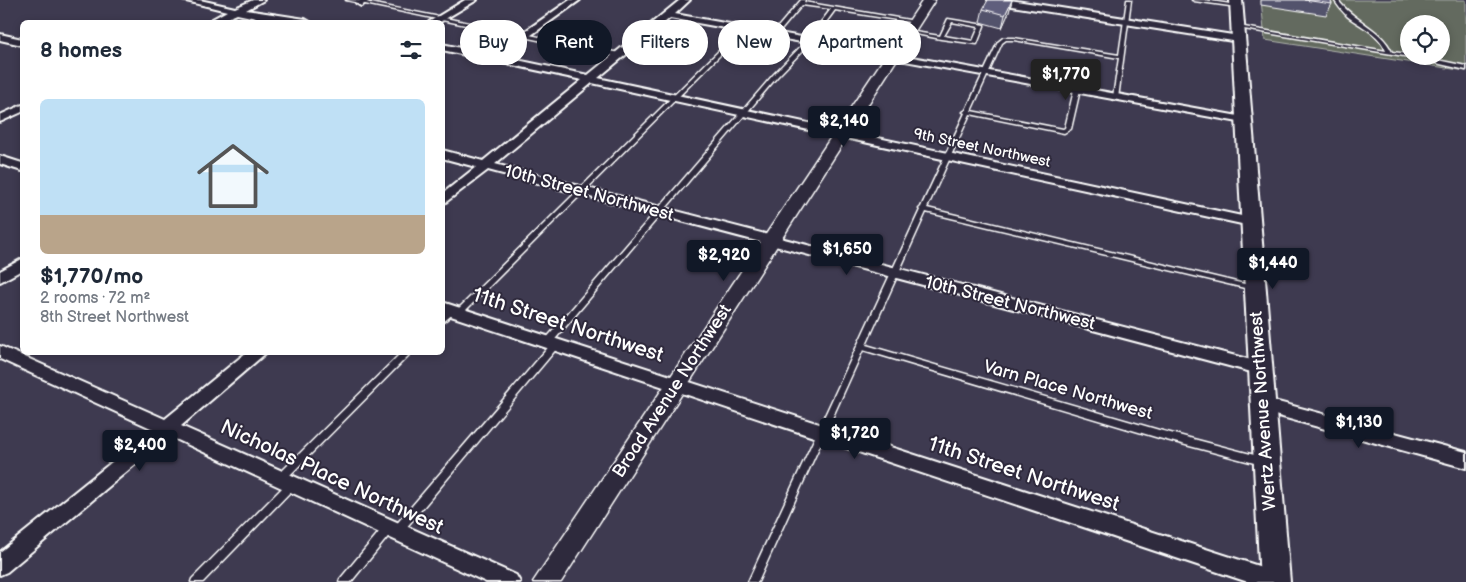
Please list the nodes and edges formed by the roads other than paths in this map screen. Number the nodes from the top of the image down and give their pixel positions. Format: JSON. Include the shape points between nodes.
{"nodes":[{"id":1,"x":187,"y":0,"type":"edge"},
{"id":2,"x":260,"y":0,"type":"edge"},
{"id":3,"x":348,"y":0,"type":"edge"},
{"id":4,"x":472,"y":0,"type":"edge"},
{"id":5,"x":576,"y":0,"type":"edge"},
{"id":6,"x":686,"y":0,"type":"edge"},
{"id":7,"x":929,"y":0,"type":"edge"},
{"id":8,"x":993,"y":0,"type":"edge"},
{"id":9,"x":1129,"y":0,"type":"edge"},
{"id":10,"x":1194,"y":0,"type":"edge"},
{"id":11,"x":1336,"y":0,"type":"edge"},
{"id":12,"x":364,"y":1,"type":"edge"},
{"id":13,"x":801,"y":1,"type":"edge"},
{"id":14,"x":1236,"y":3,"type":"edge"},
{"id":15,"x":834,"y":8,"type":"junction"},
{"id":16,"x":236,"y":11,"type":"junction"},
{"id":17,"x":668,"y":15,"type":"junction"},
{"id":18,"x":215,"y":20,"type":"edge"},
{"id":19,"x":292,"y":20,"type":"edge"},
{"id":20,"x":433,"y":20,"type":"edge"},
{"id":21,"x":439,"y":20,"type":"edge"},
{"id":22,"x":786,"y":20,"type":"edge"},
{"id":23,"x":824,"y":20,"type":"edge"},
{"id":24,"x":883,"y":20,"type":"edge"},
{"id":25,"x":916,"y":20,"type":"edge"},
{"id":26,"x":1127,"y":21,"type":"junction"},
{"id":27,"x":445,"y":22,"type":"edge"},
{"id":28,"x":718,"y":24,"type":"edge"},
{"id":29,"x":460,"y":25,"type":"edge"},
{"id":30,"x":921,"y":31,"type":"edge"},
{"id":31,"x":1239,"y":33,"type":"junction"},
{"id":32,"x":527,"y":34,"type":"edge"},
{"id":33,"x":0,"y":36,"type":"edge"},
{"id":34,"x":527,"y":37,"type":"edge"},
{"id":35,"x":941,"y":38,"type":"junction"},
{"id":36,"x":20,"y":41,"type":"edge"},
{"id":37,"x":445,"y":49,"type":"edge"},
{"id":38,"x":800,"y":49,"type":"edge"},
{"id":39,"x":1390,"y":53,"type":"junction"},
{"id":40,"x":1400,"y":54,"type":"edge"},
{"id":41,"x":619,"y":55,"type":"junction"},
{"id":42,"x":718,"y":55,"type":"edge"},
{"id":43,"x":1121,"y":57,"type":"junction"},
{"id":44,"x":921,"y":61,"type":"edge"},
{"id":45,"x":886,"y":65,"type":"edge"},
{"id":46,"x":1450,"y":65,"type":"edge"},
{"id":47,"x":1466,"y":68,"type":"edge"},
{"id":48,"x":985,"y":73,"type":"junction"},
{"id":49,"x":589,"y":80,"type":"junction"},
{"id":50,"x":1077,"y":90,"type":"junction"},
{"id":51,"x":1116,"y":97,"type":"junction"},
{"id":52,"x":675,"y":98,"type":"junction"},
{"id":53,"x":20,"y":109,"type":"edge"},
{"id":54,"x":744,"y":112,"type":"junction"},
{"id":55,"x":966,"y":112,"type":"junction"},
{"id":56,"x":0,"y":119,"type":"edge"},
{"id":57,"x":1244,"y":120,"type":"junction"},
{"id":58,"x":841,"y":134,"type":"junction"},
{"id":59,"x":445,"y":155,"type":"edge"},
{"id":60,"x":946,"y":157,"type":"junction"},
{"id":61,"x":0,"y":160,"type":"edge"},
{"id":62,"x":20,"y":166,"type":"edge"},
{"id":63,"x":485,"y":166,"type":"junction"},
{"id":64,"x":580,"y":191,"type":"junction"},
{"id":65,"x":445,"y":199,"type":"edge"},
{"id":66,"x":922,"y":209,"type":"junction"},
{"id":67,"x":660,"y":212,"type":"junction"},
{"id":68,"x":1251,"y":222,"type":"junction"},
{"id":69,"x":771,"y":241,"type":"junction"},
{"id":70,"x":20,"y":265,"type":"edge"},
{"id":71,"x":894,"y":273,"type":"junction"},
{"id":72,"x":0,"y":277,"type":"edge"},
{"id":73,"x":1255,"y":288,"type":"junction"},
{"id":74,"x":449,"y":313,"type":"edge"},
{"id":75,"x":551,"y":344,"type":"junction"},
{"id":76,"x":860,"y":346,"type":"junction"},
{"id":77,"x":0,"y":352,"type":"edge"},
{"id":78,"x":255,"y":355,"type":"edge"},
{"id":79,"x":405,"y":355,"type":"edge"},
{"id":80,"x":1259,"y":368,"type":"junction"},
{"id":81,"x":676,"y":384,"type":"junction"},
{"id":82,"x":1262,"y":405,"type":"junction"},
{"id":83,"x":169,"y":427,"type":"junction"},
{"id":84,"x":821,"y":431,"type":"junction"},
{"id":85,"x":1466,"y":460,"type":"edge"},
{"id":86,"x":1267,"y":463,"type":"junction"},
{"id":87,"x":285,"y":482,"type":"junction"},
{"id":88,"x":393,"y":530,"type":"junction"},
{"id":89,"x":0,"y":565,"type":"edge"},
{"id":90,"x":196,"y":582,"type":"edge"},
{"id":91,"x":344,"y":582,"type":"edge"},
{"id":92,"x":509,"y":582,"type":"edge"},
{"id":93,"x":546,"y":582,"type":"edge"},
{"id":94,"x":753,"y":582,"type":"edge"},
{"id":95,"x":1276,"y":582,"type":"edge"}],
"edges":[{"from":1,"to":16,"type":"street"},
{"from":2,"to":16,"type":"street"},
{"from":3,"to":12,"type":"lane"},
{"from":4,"to":21,"type":"street"},
{"from":5,"to":32,"type":"street"},
{"from":6,"to":17,"type":"street"},
{"from":7,"to":25,"type":"street","name":"Broad Avenue Northwest"},
{"from":8,"to":26,"type":"street"},
{"from":9,"to":26,"type":"lane"},
{"from":10,"to":14,"type":"lane"},
{"from":11,"to":39,"type":"lane","via":[[1347,13],[1387,42]]},
{"from":12,"to":20,"type":"lane"},
{"from":13,"to":15,"type":"lane"},
{"from":13,"to":22,"type":"lane"},
{"from":14,"to":31,"type":"main road","name":"Wertz Avenue Northwest"},
{"from":15,"to":23,"type":"lane"},
{"from":15,"to":24,"type":"lane"},
{"from":16,"to":18,"type":"street"},
{"from":16,"to":19,"type":"street"},
{"from":17,"to":28,"type":"street"},
{"from":17,"to":41,"type":"street"},
{"from":26,"to":31,"type":"street"},
{"from":26,"to":43,"type":"lane"},
{"from":27,"to":29,"type":"lane"},
{"from":30,"to":35,"type":"lane"},
{"from":31,"to":39,"type":"lane"},
{"from":31,"to":57,"type":"main road","name":"Wertz Avenue Northwest"},
{"from":33,"to":36,"type":"street"},
{"from":34,"to":41,"type":"lane"},
{"from":35,"to":35,"type":"lane","via":[[975,43],[982,26],[950,20]]},
{"from":37,"to":49,"type":"street","name":"9th Street Northwest"},
{"from":38,"to":54,"type":"lane"},
{"from":39,"to":40,"type":"lane"},
{"from":41,"to":49,"type":"street"},
{"from":42,"to":52,"type":"lane"},
{"from":43,"to":48,"type":"lane","via":[[1005,39],[1000,42]]},
{"from":43,"to":51,"type":"lane"},
{"from":44,"to":48,"type":"street"},
{"from":45,"to":58,"type":"street","name":"Broad Avenue Northwest"},
{"from":46,"to":47,"type":"lane"},
{"from":48,"to":50,"type":"street"},
{"from":48,"to":55,"type":"lane"},
{"from":49,"to":52,"type":"street","name":"9th Street Northwest"},
{"from":49,"to":63,"type":"street"},
{"from":50,"to":51,"type":"street"},
{"from":50,"to":55,"type":"lane","via":[[1068,128],[1064,131]]},
{"from":51,"to":57,"type":"street"},
{"from":52,"to":54,"type":"street","name":"9th Street Northwest"},
{"from":52,"to":64,"type":"lane"},
{"from":53,"to":56,"type":"street"},
{"from":54,"to":58,"type":"street","name":"9th Street Northwest"},
{"from":54,"to":67,"type":"lane"},
{"from":55,"to":60,"type":"lane"},
{"from":57,"to":68,"type":"main road","name":"Wertz Avenue Northwest"},
{"from":58,"to":60,"type":"street","name":"9th Street Northwest"},
{"from":58,"to":69,"type":"street","name":"Broad Avenue Northwest"},
{"from":59,"to":63,"type":"street","name":"10th Street Northwest"},
{"from":60,"to":66,"type":"lane"},
{"from":60,"to":68,"type":"street","name":"9th Street Northwest"},
{"from":61,"to":62,"type":"street"},
{"from":63,"to":64,"type":"street","name":"10th Street Northwest"},
{"from":63,"to":65,"type":"street"},
{"from":64,"to":67,"type":"street","name":"10th Street Northwest"},
{"from":64,"to":74,"type":"lane"},
{"from":66,"to":71,"type":"lane"},
{"from":66,"to":73,"type":"lane"},
{"from":67,"to":69,"type":"street","name":"10th Street Northwest"},
{"from":67,"to":75,"type":"lane"},
{"from":68,"to":73,"type":"main road","name":"Wertz Avenue Northwest"},
{"from":69,"to":71,"type":"street","name":"10th Street Northwest"},
{"from":69,"to":81,"type":"street","name":"Broad Avenue Northwest"},
{"from":70,"to":72,"type":"street"},
{"from":71,"to":76,"type":"lane"},
{"from":71,"to":80,"type":"street","name":"10th Street Northwest"},
{"from":73,"to":80,"type":"main road","name":"Wertz Avenue Northwest"},
{"from":74,"to":75,"type":"street","name":"11th Street Northwest"},
{"from":75,"to":81,"type":"street","name":"11th Street Northwest"},
{"from":75,"to":88,"type":"lane"},
{"from":76,"to":84,"type":"lane"},
{"from":76,"to":86,"type":"lane","name":"Varn Place Northwest"},
{"from":77,"to":83,"type":"street","name":"Nicholas Place Northwest"},
{"from":78,"to":83,"type":"street"},
{"from":79,"to":87,"type":"lane"},
{"from":80,"to":82,"type":"main road","name":"Wertz Avenue Northwest"},
{"from":81,"to":84,"type":"street","name":"11th Street Northwest"},
{"from":81,"to":93,"type":"street","name":"Broad Avenue Northwest"},
{"from":82,"to":85,"type":"street"},
{"from":82,"to":86,"type":"main road","name":"Wertz Avenue Northwest"},
{"from":83,"to":87,"type":"street","name":"Nicholas Place Northwest"},
{"from":83,"to":89,"type":"street"},
{"from":84,"to":94,"type":"lane"},
{"from":84,"to":95,"type":"street","name":"11th Street Northwest"},
{"from":86,"to":95,"type":"main road","name":"Wertz Avenue Northwest"},
{"from":87,"to":88,"type":"street","name":"Nicholas Place Northwest"},
{"from":87,"to":90,"type":"lane"},
{"from":88,"to":91,"type":"lane"},
{"from":88,"to":92,"type":"street","name":"Nicholas Place Northwest"}]}
